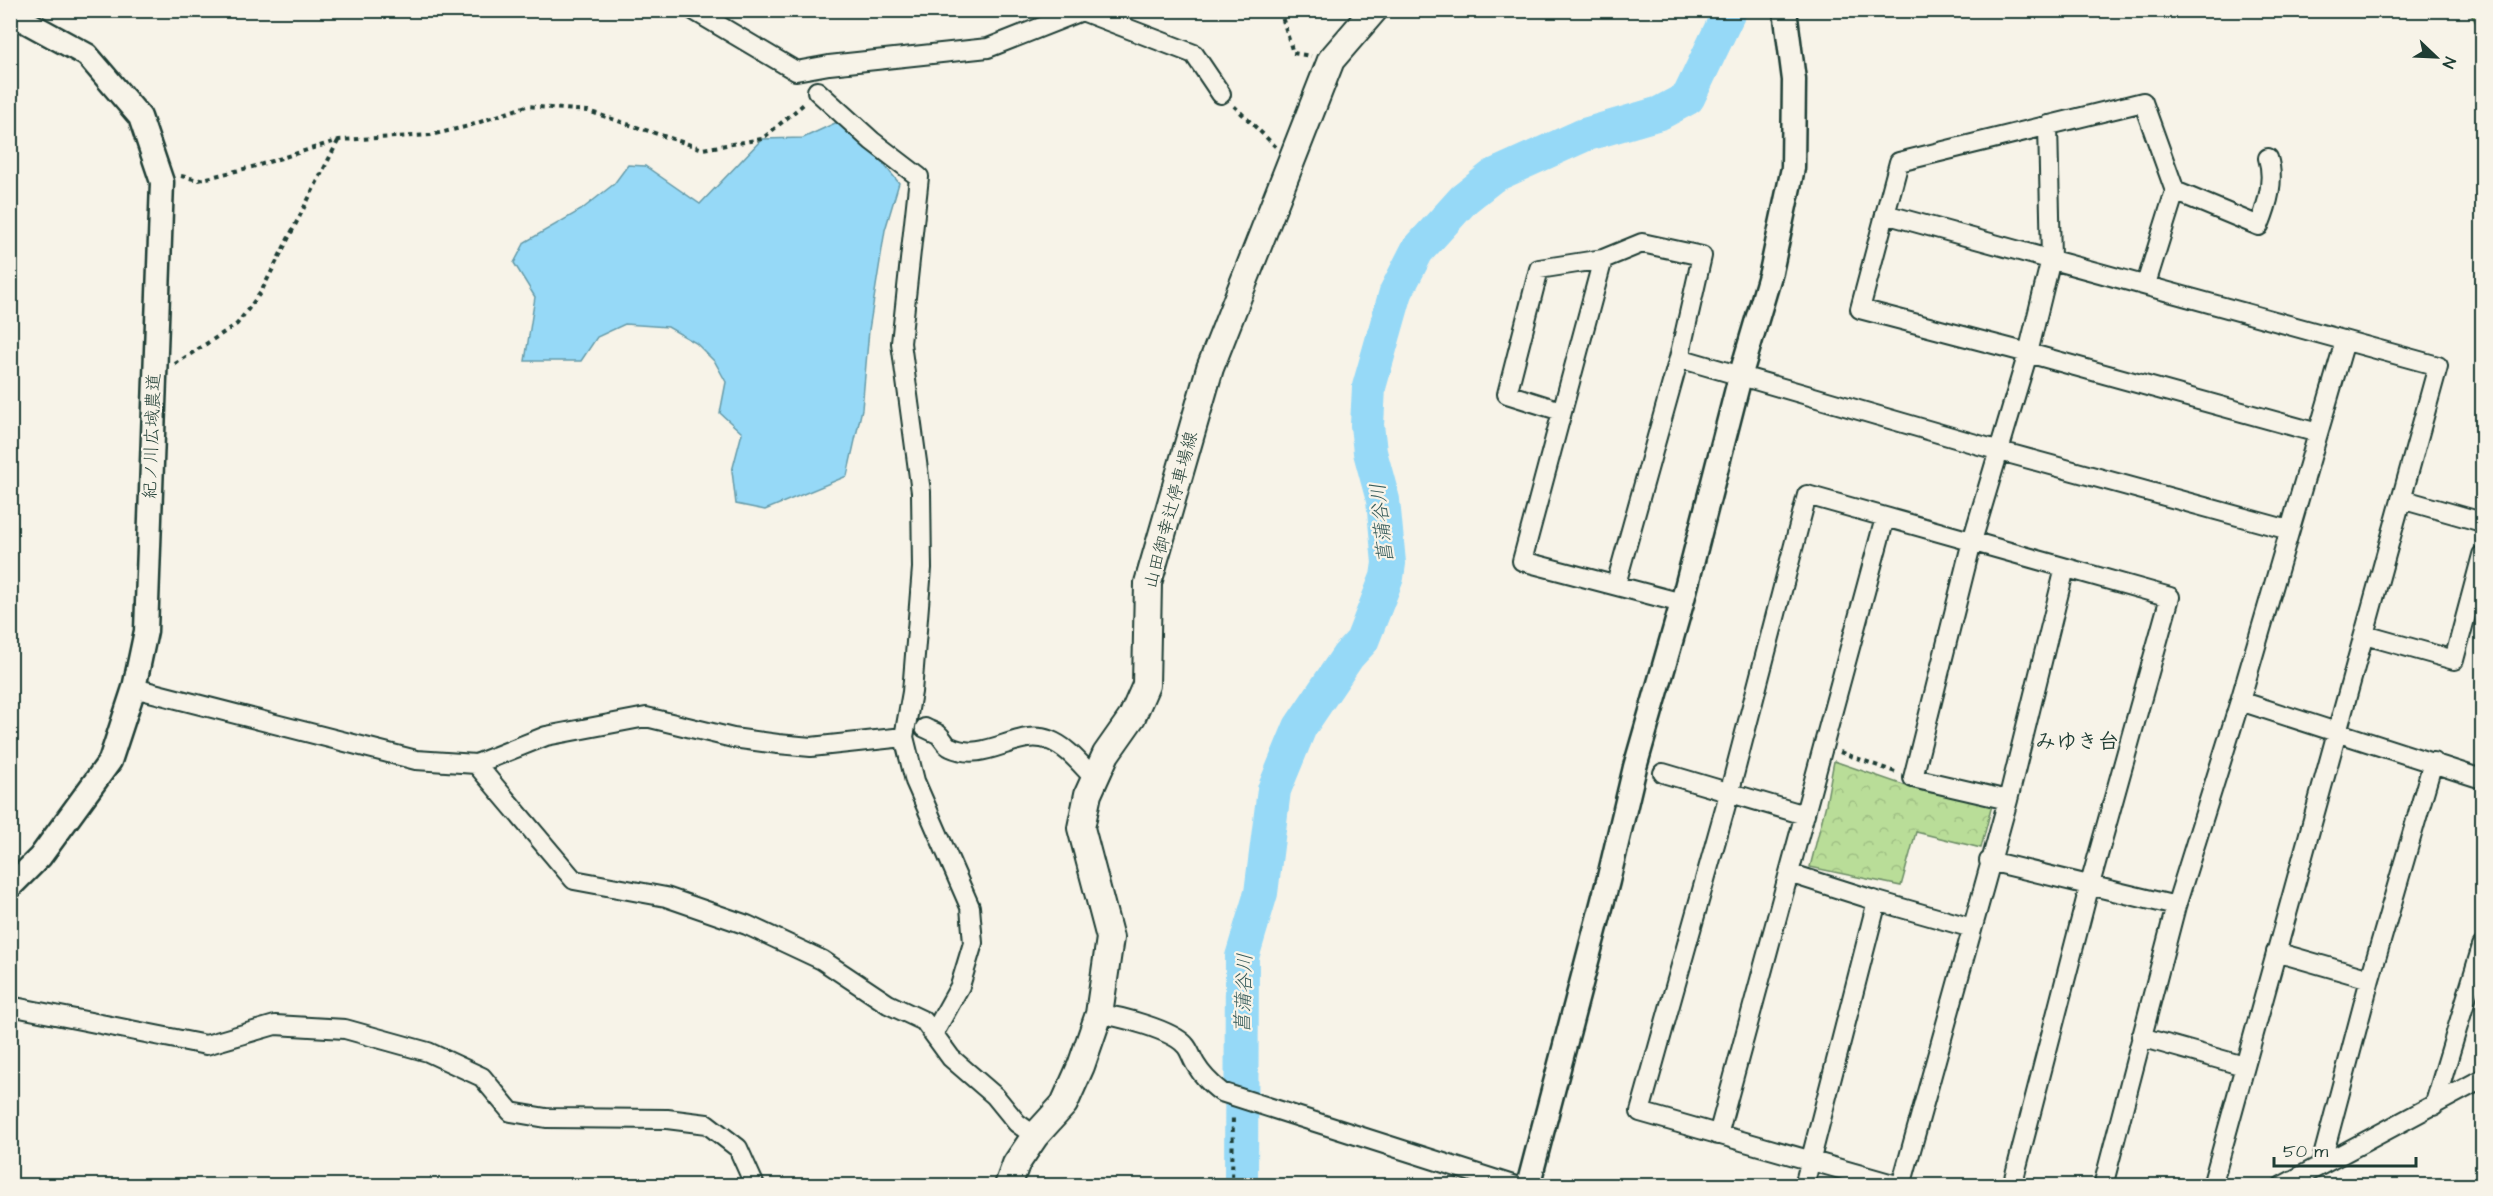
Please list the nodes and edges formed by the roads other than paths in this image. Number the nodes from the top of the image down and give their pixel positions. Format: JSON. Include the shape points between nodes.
{"nodes":[{"id":1,"x":693,"y":10,"type":"edge"},
{"id":2,"x":1374,"y":10,"type":"edge"},
{"id":3,"x":1785,"y":10,"type":"edge"},
{"id":4,"x":10,"y":13,"type":"edge"},
{"id":5,"x":817,"y":91,"type":"road end"},
{"id":6,"x":1221,"y":94,"type":"road end"},
{"id":7,"x":2048,"y":125,"type":"junction"},
{"id":8,"x":2268,"y":158,"type":"dead end"},
{"id":9,"x":2175,"y":191,"type":"junction"},
{"id":10,"x":1885,"y":214,"type":"junction"},
{"id":11,"x":2051,"y":259,"type":"junction"},
{"id":12,"x":1603,"y":260,"type":"junction"},
{"id":13,"x":2146,"y":285,"type":"junction"},
{"id":14,"x":2345,"y":341,"type":"junction"},
{"id":15,"x":2028,"y":353,"type":"junction"},
{"id":16,"x":1679,"y":358,"type":"junction"},
{"id":17,"x":1740,"y":377,"type":"junction"},
{"id":18,"x":1561,"y":411,"type":"junction"},
{"id":19,"x":2318,"y":433,"type":"junction"},
{"id":20,"x":2000,"y":451,"type":"junction"},
{"id":21,"x":2401,"y":499,"type":"junction"},
{"id":22,"x":1885,"y":518,"type":"junction"},
{"id":23,"x":2482,"y":522,"type":"edge"},
{"id":24,"x":2289,"y":530,"type":"junction"},
{"id":25,"x":1972,"y":541,"type":"junction"},
{"id":26,"x":2482,"y":555,"type":"edge"},
{"id":27,"x":2066,"y":568,"type":"junction"},
{"id":28,"x":1616,"y":584,"type":"junction"},
{"id":29,"x":1682,"y":603,"type":"junction"},
{"id":30,"x":2365,"y":635,"type":"junction"},
{"id":31,"x":134,"y":688,"type":"junction"},
{"id":32,"x":2241,"y":701,"type":"junction"},
{"id":33,"x":925,"y":728,"type":"dead end"},
{"id":34,"x":2338,"y":733,"type":"junction"},
{"id":35,"x":904,"y":737,"type":"junction"},
{"id":36,"x":2433,"y":762,"type":"junction"},
{"id":37,"x":476,"y":764,"type":"junction"},
{"id":38,"x":1663,"y":773,"type":"dead end"},
{"id":39,"x":1095,"y":778,"type":"junction"},
{"id":40,"x":2482,"y":779,"type":"edge"},
{"id":41,"x":1729,"y":794,"type":"junction"},
{"id":42,"x":2008,"y":800,"type":"junction"},
{"id":43,"x":1805,"y":815,"type":"junction"},
{"id":44,"x":1989,"y":861,"type":"junction"},
{"id":45,"x":1789,"y":873,"type":"junction"},
{"id":46,"x":2090,"y":884,"type":"junction"},
{"id":47,"x":10,"y":887,"type":"edge"},
{"id":48,"x":1877,"y":901,"type":"junction"},
{"id":49,"x":2176,"y":906,"type":"junction"},
{"id":50,"x":1972,"y":928,"type":"junction"},
{"id":51,"x":2482,"y":945,"type":"edge"},
{"id":52,"x":2276,"y":952,"type":"junction"},
{"id":53,"x":2370,"y":979,"type":"junction"},
{"id":54,"x":10,"y":1006,"type":"edge"},
{"id":55,"x":1099,"y":1014,"type":"junction"},
{"id":56,"x":934,"y":1033,"type":"junction"},
{"id":57,"x":2141,"y":1037,"type":"junction"},
{"id":58,"x":2244,"y":1066,"type":"junction"},
{"id":59,"x":2482,"y":1079,"type":"edge"},
{"id":60,"x":2434,"y":1106,"type":"junction"},
{"id":61,"x":1718,"y":1135,"type":"junction"},
{"id":62,"x":1035,"y":1136,"type":"junction"},
{"id":63,"x":1810,"y":1161,"type":"junction"},
{"id":64,"x":2321,"y":1164,"type":"junction"},
{"id":65,"x":755,"y":1185,"type":"edge"},
{"id":66,"x":1008,"y":1185,"type":"edge"},
{"id":67,"x":1516,"y":1185,"type":"edge"},
{"id":68,"x":1528,"y":1185,"type":"edge"},
{"id":69,"x":1804,"y":1185,"type":"edge"},
{"id":70,"x":1900,"y":1185,"type":"edge"},
{"id":71,"x":2012,"y":1185,"type":"edge"},
{"id":72,"x":2103,"y":1185,"type":"edge"},
{"id":73,"x":2212,"y":1185,"type":"edge"},
{"id":74,"x":2282,"y":1185,"type":"edge"}],
"edges":[{"from":1,"to":6,"type":"street","via":[[796,71],[988,48],[1082,11],[1194,54]]},
{"from":2,"to":39,"type":"main road","name":"山田御幸辻停車場線","via":[[1331,60],[1210,368],[1148,583],[1146,685],[1132,717],[1106,754]]},
{"from":3,"to":17,"type":"street","via":[[1794,80],[1793,168],[1771,272]]},
{"from":4,"to":31,"type":"street","name":"紀ノ川広域農道","via":[[87,55],[140,117],[162,182],[146,631]]},
{"from":5,"to":35,"type":"street","via":[[919,177],[901,343],[921,492],[922,568],[912,692]]},
{"from":7,"to":9,"type":"street","via":[[2143,102]]},
{"from":7,"to":10,"type":"street","via":[[1899,162]]},
{"from":7,"to":11,"type":"street"},
{"from":8,"to":9,"type":"street","via":[[2272,171],[2267,206],[2259,226]]},
{"from":9,"to":13,"type":"street"},
{"from":10,"to":11,"type":"street"},
{"from":10,"to":15,"type":"street","via":[[1860,309]]},
{"from":11,"to":13,"type":"street"},
{"from":11,"to":15,"type":"street"},
{"from":12,"to":16,"type":"street","via":[[1642,243],[1702,256]]},
{"from":12,"to":18,"type":"street"},
{"from":12,"to":18,"type":"street","via":[[1539,269],[1507,394]]},
{"from":13,"to":14,"type":"street"},
{"from":14,"to":19,"type":"street"},
{"from":14,"to":21,"type":"street","via":[[2438,366]]},
{"from":15,"to":19,"type":"street"},
{"from":15,"to":20,"type":"street"},
{"from":16,"to":17,"type":"street"},
{"from":16,"to":28,"type":"street"},
{"from":17,"to":20,"type":"street"},
{"from":17,"to":29,"type":"street"},
{"from":18,"to":28,"type":"street","via":[[1522,561]]},
{"from":19,"to":24,"type":"street"},
{"from":20,"to":24,"type":"street"},
{"from":20,"to":25,"type":"street"},
{"from":21,"to":23,"type":"street"},
{"from":21,"to":30,"type":"street"},
{"from":22,"to":25,"type":"street"},
{"from":22,"to":41,"type":"street","via":[[1807,495]]},
{"from":22,"to":43,"type":"street"},
{"from":24,"to":32,"type":"street"},
{"from":25,"to":27,"type":"street"},
{"from":25,"to":42,"type":"street","via":[[1913,778]]},
{"from":26,"to":30,"type":"street","via":[[2454,660]]},
{"from":27,"to":42,"type":"street"},
{"from":27,"to":46,"type":"street","via":[[2170,597]]},
{"from":28,"to":29,"type":"street"},
{"from":29,"to":68,"type":"street","via":[[1635,767]]},
{"from":30,"to":34,"type":"street"},
{"from":31,"to":37,"type":"street","via":[[416,760]]},
{"from":31,"to":47,"type":"street","name":"紀ノ川広域農道","via":[[110,761],[40,857]]},
{"from":32,"to":34,"type":"street"},
{"from":32,"to":49,"type":"street"},
{"from":33,"to":39,"type":"street","via":[[938,734],[950,747],[969,751],[988,751],[1034,737],[1050,740],[1067,750]]},
{"from":34,"to":36,"type":"street"},
{"from":34,"to":52,"type":"street"},
{"from":35,"to":37,"type":"street","via":[[811,747],[734,738],[646,717],[546,736]]},
{"from":35,"to":56,"type":"street","via":[[915,781],[970,907],[973,943],[960,986]]},
{"from":36,"to":40,"type":"street"},
{"from":36,"to":53,"type":"street"},
{"from":37,"to":56,"type":"street","via":[[574,879],[666,897],[747,925],[822,960],[888,1004],[924,1021]]},
{"from":38,"to":41,"type":"street"},
{"from":39,"to":55,"type":"main road","name":"山田御幸辻停車場線","via":[[1081,828],[1110,938]]},
{"from":41,"to":43,"type":"street"},
{"from":41,"to":61,"type":"street","via":[[1640,1112]]},
{"from":42,"to":44,"type":"street"},
{"from":43,"to":45,"type":"street"},
{"from":44,"to":46,"type":"street"},
{"from":44,"to":50,"type":"street"},
{"from":45,"to":48,"type":"street"},
{"from":45,"to":61,"type":"street"},
{"from":46,"to":49,"type":"street"},
{"from":46,"to":71,"type":"street"},
{"from":48,"to":50,"type":"street"},
{"from":48,"to":63,"type":"street"},
{"from":49,"to":57,"type":"street"},
{"from":50,"to":70,"type":"street"},
{"from":51,"to":60,"type":"street"},
{"from":52,"to":53,"type":"street"},
{"from":52,"to":58,"type":"street"},
{"from":53,"to":64,"type":"street"},
{"from":54,"to":65,"type":"street","via":[[206,1045],[275,1025],[345,1029],[428,1052],[482,1077],[512,1112],[546,1118],[667,1119],[707,1124],[738,1148]]},
{"from":55,"to":62,"type":"main road","name":"山田御幸辻停車場線","via":[[1064,1104]]},
{"from":55,"to":67,"type":"street","via":[[1163,1029],[1185,1044],[1206,1080],[1221,1092]]},
{"from":56,"to":62,"type":"street","via":[[951,1058]]},
{"from":57,"to":58,"type":"street"},
{"from":57,"to":72,"type":"street"},
{"from":58,"to":73,"type":"street"},
{"from":59,"to":60,"type":"street"},
{"from":60,"to":64,"type":"street"},
{"from":61,"to":63,"type":"street"},
{"from":62,"to":66,"type":"main road","name":"山田御幸辻停車場線","via":[[1016,1164]]},
{"from":63,"to":69,"type":"street"},
{"from":63,"to":70,"type":"street"},
{"from":64,"to":74,"type":"street"}]}
